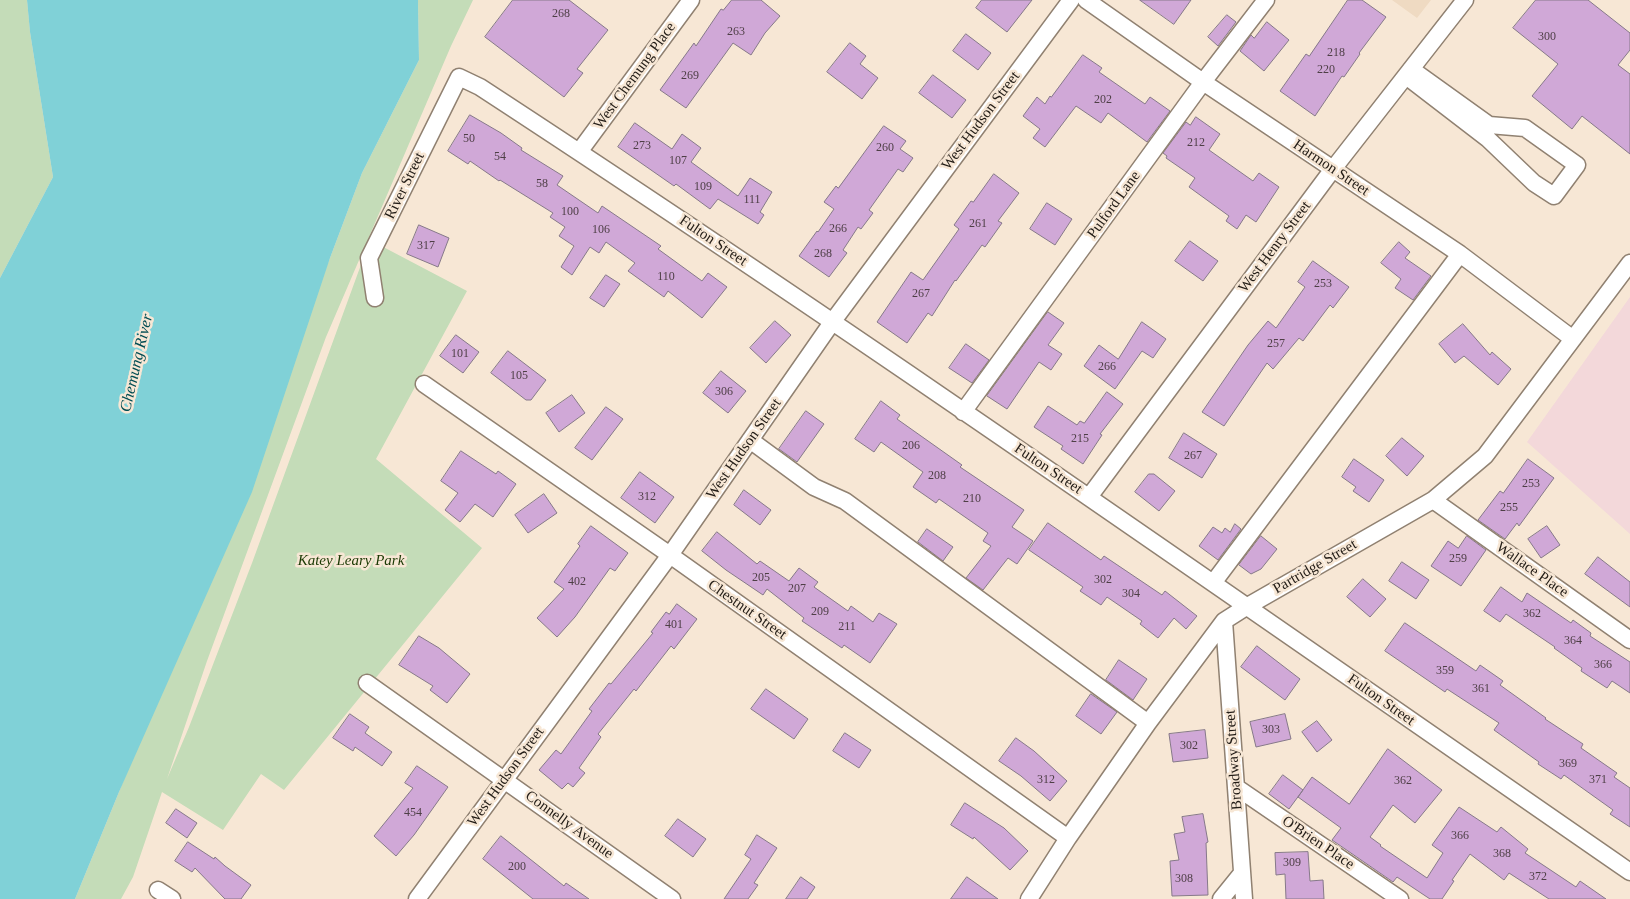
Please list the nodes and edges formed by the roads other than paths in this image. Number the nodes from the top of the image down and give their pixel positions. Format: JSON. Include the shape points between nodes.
{"nodes":[{"id":1,"x":689,"y":0,"type":"edge"},
{"id":2,"x":1071,"y":0,"type":"edge"},
{"id":3,"x":1086,"y":0,"type":"edge"},
{"id":4,"x":1266,"y":0,"type":"edge"},
{"id":5,"x":1464,"y":0,"type":"edge"},
{"id":6,"x":1408,"y":72,"type":"junction"},
{"id":7,"x":459,"y":77,"type":"joint"},
{"id":8,"x":1203,"y":82,"type":"junction"},
{"id":9,"x":579,"y":152,"type":"junction"},
{"id":10,"x":1333,"y":169,"type":"junction"},
{"id":11,"x":1460,"y":254,"type":"junction"},
{"id":12,"x":1630,"y":263,"type":"edge"},
{"id":13,"x":376,"y":298,"type":"dead end"},
{"id":14,"x":832,"y":321,"type":"junction"},
{"id":15,"x":1573,"y":339,"type":"junction"},
{"id":16,"x":424,"y":384,"type":"dead end"},
{"id":17,"x":963,"y":412,"type":"junction"},
{"id":18,"x":750,"y":440,"type":"junction"},
{"id":19,"x":1089,"y":497,"type":"junction"},
{"id":20,"x":1433,"y":500,"type":"junction"},
{"id":21,"x":670,"y":555,"type":"junction"},
{"id":22,"x":1214,"y":584,"type":"junction"},
{"id":23,"x":1246,"y":607,"type":"junction"},
{"id":24,"x":1224,"y":621,"type":"junction"},
{"id":25,"x":1630,"y":640,"type":"edge"},
{"id":26,"x":367,"y":682,"type":"dead end"},
{"id":27,"x":1148,"y":722,"type":"junction"},
{"id":28,"x":504,"y":779,"type":"junction"},
{"id":29,"x":1236,"y":787,"type":"junction"},
{"id":30,"x":1068,"y":838,"type":"junction"},
{"id":31,"x":1630,"y":872,"type":"edge"},
{"id":32,"x":1242,"y":873,"type":"junction"},
{"id":33,"x":158,"y":890,"type":"dead end"},
{"id":34,"x":172,"y":899,"type":"edge"},
{"id":35,"x":417,"y":899,"type":"edge"},
{"id":36,"x":672,"y":899,"type":"edge"},
{"id":37,"x":1029,"y":899,"type":"edge"},
{"id":38,"x":1221,"y":899,"type":"edge"},
{"id":39,"x":1244,"y":899,"type":"edge"},
{"id":40,"x":1400,"y":899,"type":"edge"}],
"edges":[{"from":1,"to":9,"type":"street","name":"West Chemung Place"},
{"from":2,"to":14,"type":"street","name":"West Hudson Street"},
{"from":3,"to":8,"type":"street","name":"Harmon Street"},
{"from":4,"to":8,"type":"street","name":"Pulford Lane"},
{"from":5,"to":6,"type":"street","name":"West Henry Street"},
{"from":6,"to":6,"type":"street","via":[[1488,139],[1534,183],[1554,196],[1577,165],[1525,128],[1489,124]]},
{"from":6,"to":10,"type":"street","name":"West Henry Street"},
{"from":7,"to":9,"type":"street","name":"Fulton Street","via":[[480,87]]},
{"from":7,"to":13,"type":"street","name":"River Street","via":[[369,258]]},
{"from":8,"to":10,"type":"street","name":"Harmon Street"},
{"from":8,"to":17,"type":"street","name":"Pulford Lane"},
{"from":9,"to":14,"type":"street","name":"Fulton Street"},
{"from":10,"to":11,"type":"street","name":"Harmon Street"},
{"from":10,"to":19,"type":"street","name":"West Henry Street"},
{"from":11,"to":15,"type":"street","name":"Harmon Street"},
{"from":11,"to":22,"type":"street"},
{"from":12,"to":15,"type":"street","name":"Partridge Street"},
{"from":14,"to":17,"type":"street","name":"Fulton Street"},
{"from":14,"to":18,"type":"street","name":"West Hudson Street"},
{"from":15,"to":20,"type":"street","name":"Partridge Street","via":[[1486,456]]},
{"from":16,"to":21,"type":"street","name":"Chestnut Street"},
{"from":17,"to":19,"type":"street","name":"Fulton Street"},
{"from":18,"to":21,"type":"street","name":"West Hudson Street"},
{"from":18,"to":27,"type":"street","via":[[814,487],[845,502]]},
{"from":19,"to":22,"type":"street","name":"Fulton Street"},
{"from":20,"to":23,"type":"street","name":"Partridge Street"},
{"from":20,"to":25,"type":"street","name":"Wallace Place"},
{"from":21,"to":28,"type":"street","name":"West Hudson Street"},
{"from":21,"to":30,"type":"street","name":"Chestnut Street"},
{"from":22,"to":23,"type":"street","name":"Fulton Street"},
{"from":23,"to":24,"type":"street","name":"Partridge Street"},
{"from":23,"to":31,"type":"street","name":"Fulton Street"},
{"from":24,"to":27,"type":"street","name":"Partridge Street"},
{"from":24,"to":29,"type":"street","name":"Broadway Street"},
{"from":26,"to":28,"type":"street","name":"Connelly Avenue"},
{"from":27,"to":30,"type":"street","name":"Partridge Street"},
{"from":28,"to":35,"type":"street","name":"West Hudson Street"},
{"from":28,"to":36,"type":"street","name":"Connelly Avenue"},
{"from":29,"to":32,"type":"street","name":"Broadway Street"},
{"from":29,"to":40,"type":"street","name":"O'Brien Place"},
{"from":30,"to":37,"type":"street","name":"Partridge Street"},
{"from":32,"to":38,"type":"street"},
{"from":32,"to":39,"type":"street","name":"Broadway Street"},
{"from":33,"to":34,"type":"street"}]}
